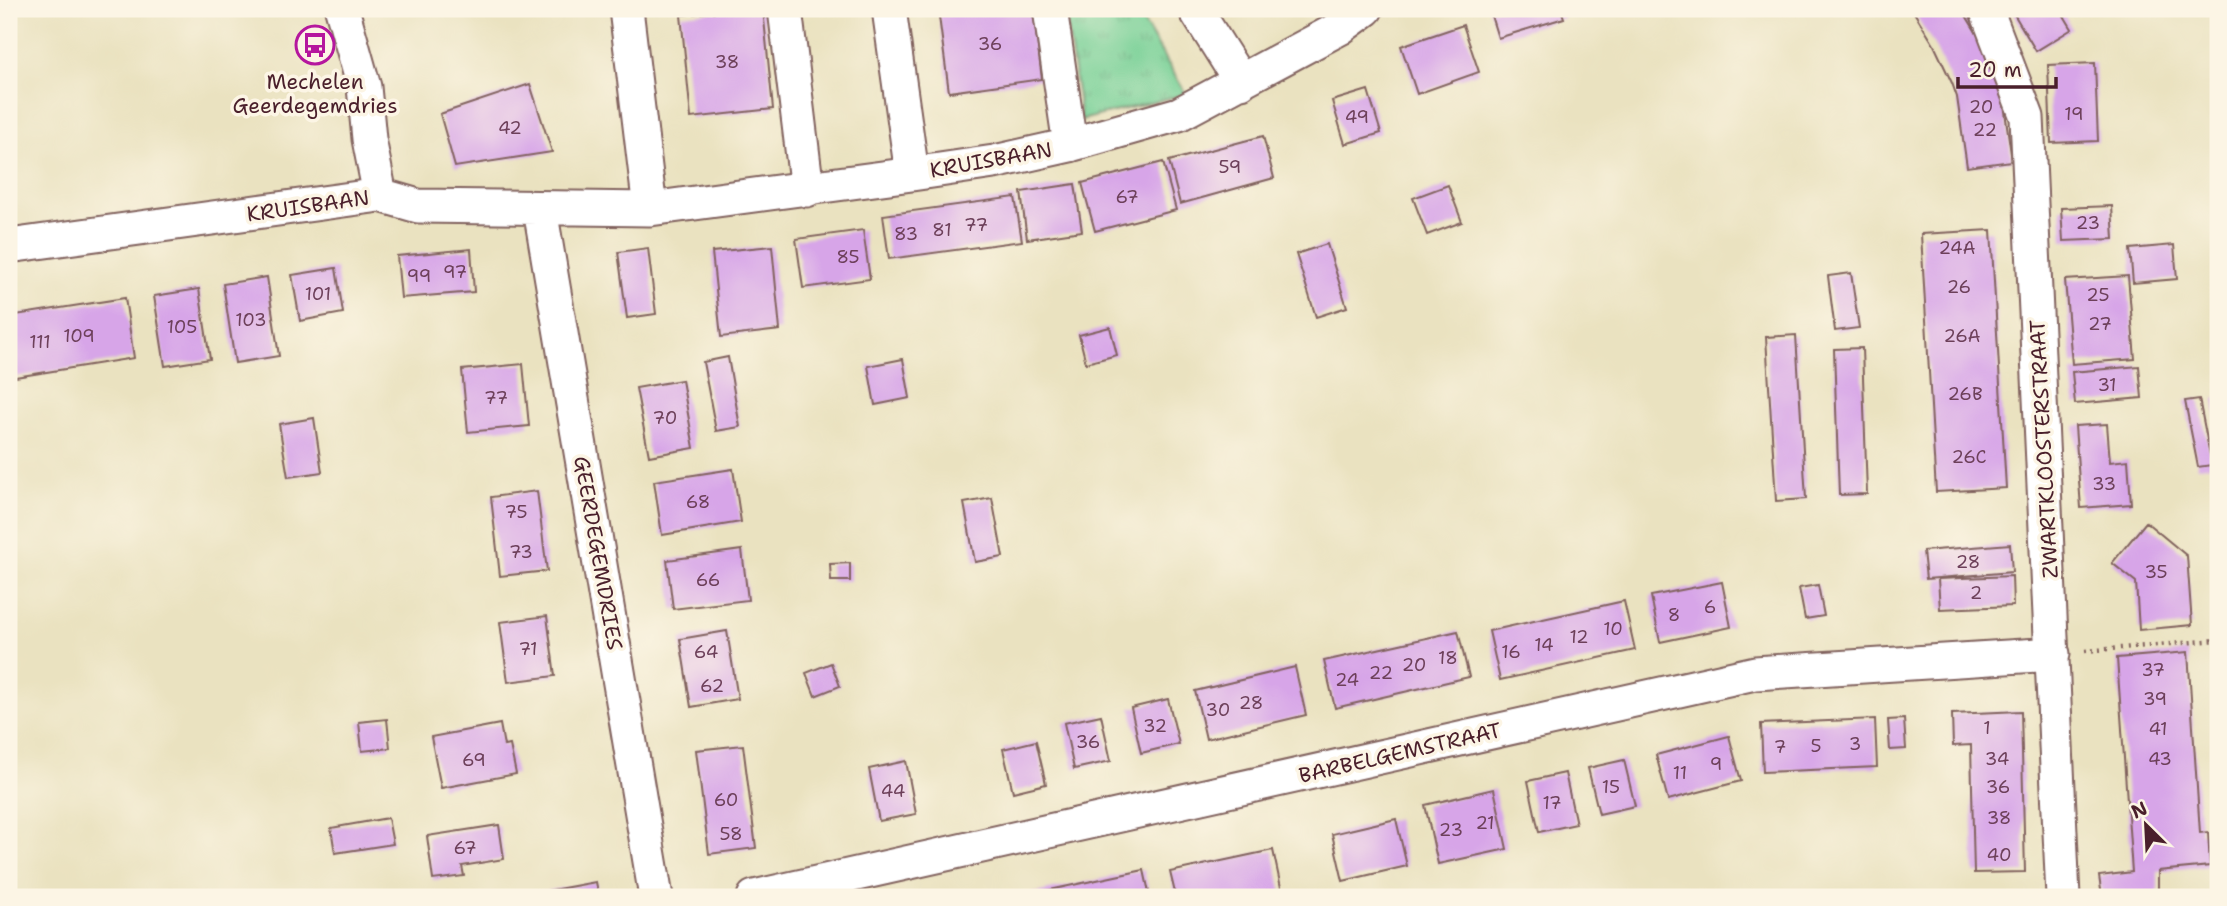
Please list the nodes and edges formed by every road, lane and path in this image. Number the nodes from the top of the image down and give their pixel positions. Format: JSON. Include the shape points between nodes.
{"nodes":[{"id":1,"x":342,"y":9,"type":"edge"},
{"id":2,"x":626,"y":9,"type":"edge"},
{"id":3,"x":785,"y":9,"type":"edge"},
{"id":4,"x":889,"y":9,"type":"edge"},
{"id":5,"x":1051,"y":9,"type":"edge"},
{"id":6,"x":1195,"y":9,"type":"edge"},
{"id":7,"x":1366,"y":9,"type":"edge"},
{"id":8,"x":1986,"y":9,"type":"edge"},
{"id":9,"x":1241,"y":82,"type":"junction"},
{"id":10,"x":1070,"y":145,"type":"junction"},
{"id":11,"x":912,"y":174,"type":"junction"},
{"id":12,"x":807,"y":190,"type":"junction"},
{"id":13,"x":380,"y":195,"type":"junction"},
{"id":14,"x":540,"y":209,"type":"junction"},
{"id":15,"x":650,"y":209,"type":"junction"},
{"id":16,"x":9,"y":246,"type":"edge"},
{"id":17,"x":2218,"y":640,"type":"edge"},
{"id":18,"x":2053,"y":654,"type":"junction"},
{"id":19,"x":656,"y":897,"type":"edge"},
{"id":20,"x":754,"y":897,"type":"edge"},
{"id":21,"x":2063,"y":897,"type":"edge"}],
"edges":[{"from":1,"to":13,"type":"street","via":[[364,86]]},
{"from":2,"to":15,"type":"street"},
{"from":3,"to":12,"type":"street"},
{"from":4,"to":11,"type":"street","name":"KRUISBAAN"},
{"from":5,"to":10,"type":"street","name":"KRUISBAAN"},
{"from":6,"to":9,"type":"street"},
{"from":7,"to":9,"type":"street","name":"KRUISBAAN"},
{"from":8,"to":18,"type":"street","name":"ZWARTKLOOSTERSTRAAT","via":[[2027,117]]},
{"from":9,"to":10,"type":"street","name":"KRUISBAAN","via":[[1180,114]]},
{"from":10,"to":11,"type":"street","name":"KRUISBAAN"},
{"from":11,"to":12,"type":"street","name":"KRUISBAAN"},
{"from":12,"to":15,"type":"street","name":"KRUISBAAN"},
{"from":13,"to":14,"type":"street","name":"KRUISBAAN","via":[[418,206]]},
{"from":13,"to":16,"type":"street","name":"KRUISBAAN"},
{"from":14,"to":15,"type":"street","name":"KRUISBAAN"},
{"from":14,"to":19,"type":"street","name":"GEERDEGEMDRIES"},
{"from":17,"to":18,"type":"path"},
{"from":18,"to":20,"type":"street","name":"BARBELGEMSTRAAT","via":[[1755,673]]},
{"from":18,"to":21,"type":"street","name":"ZWARTKLOOSTERSTRAAT"}]}
